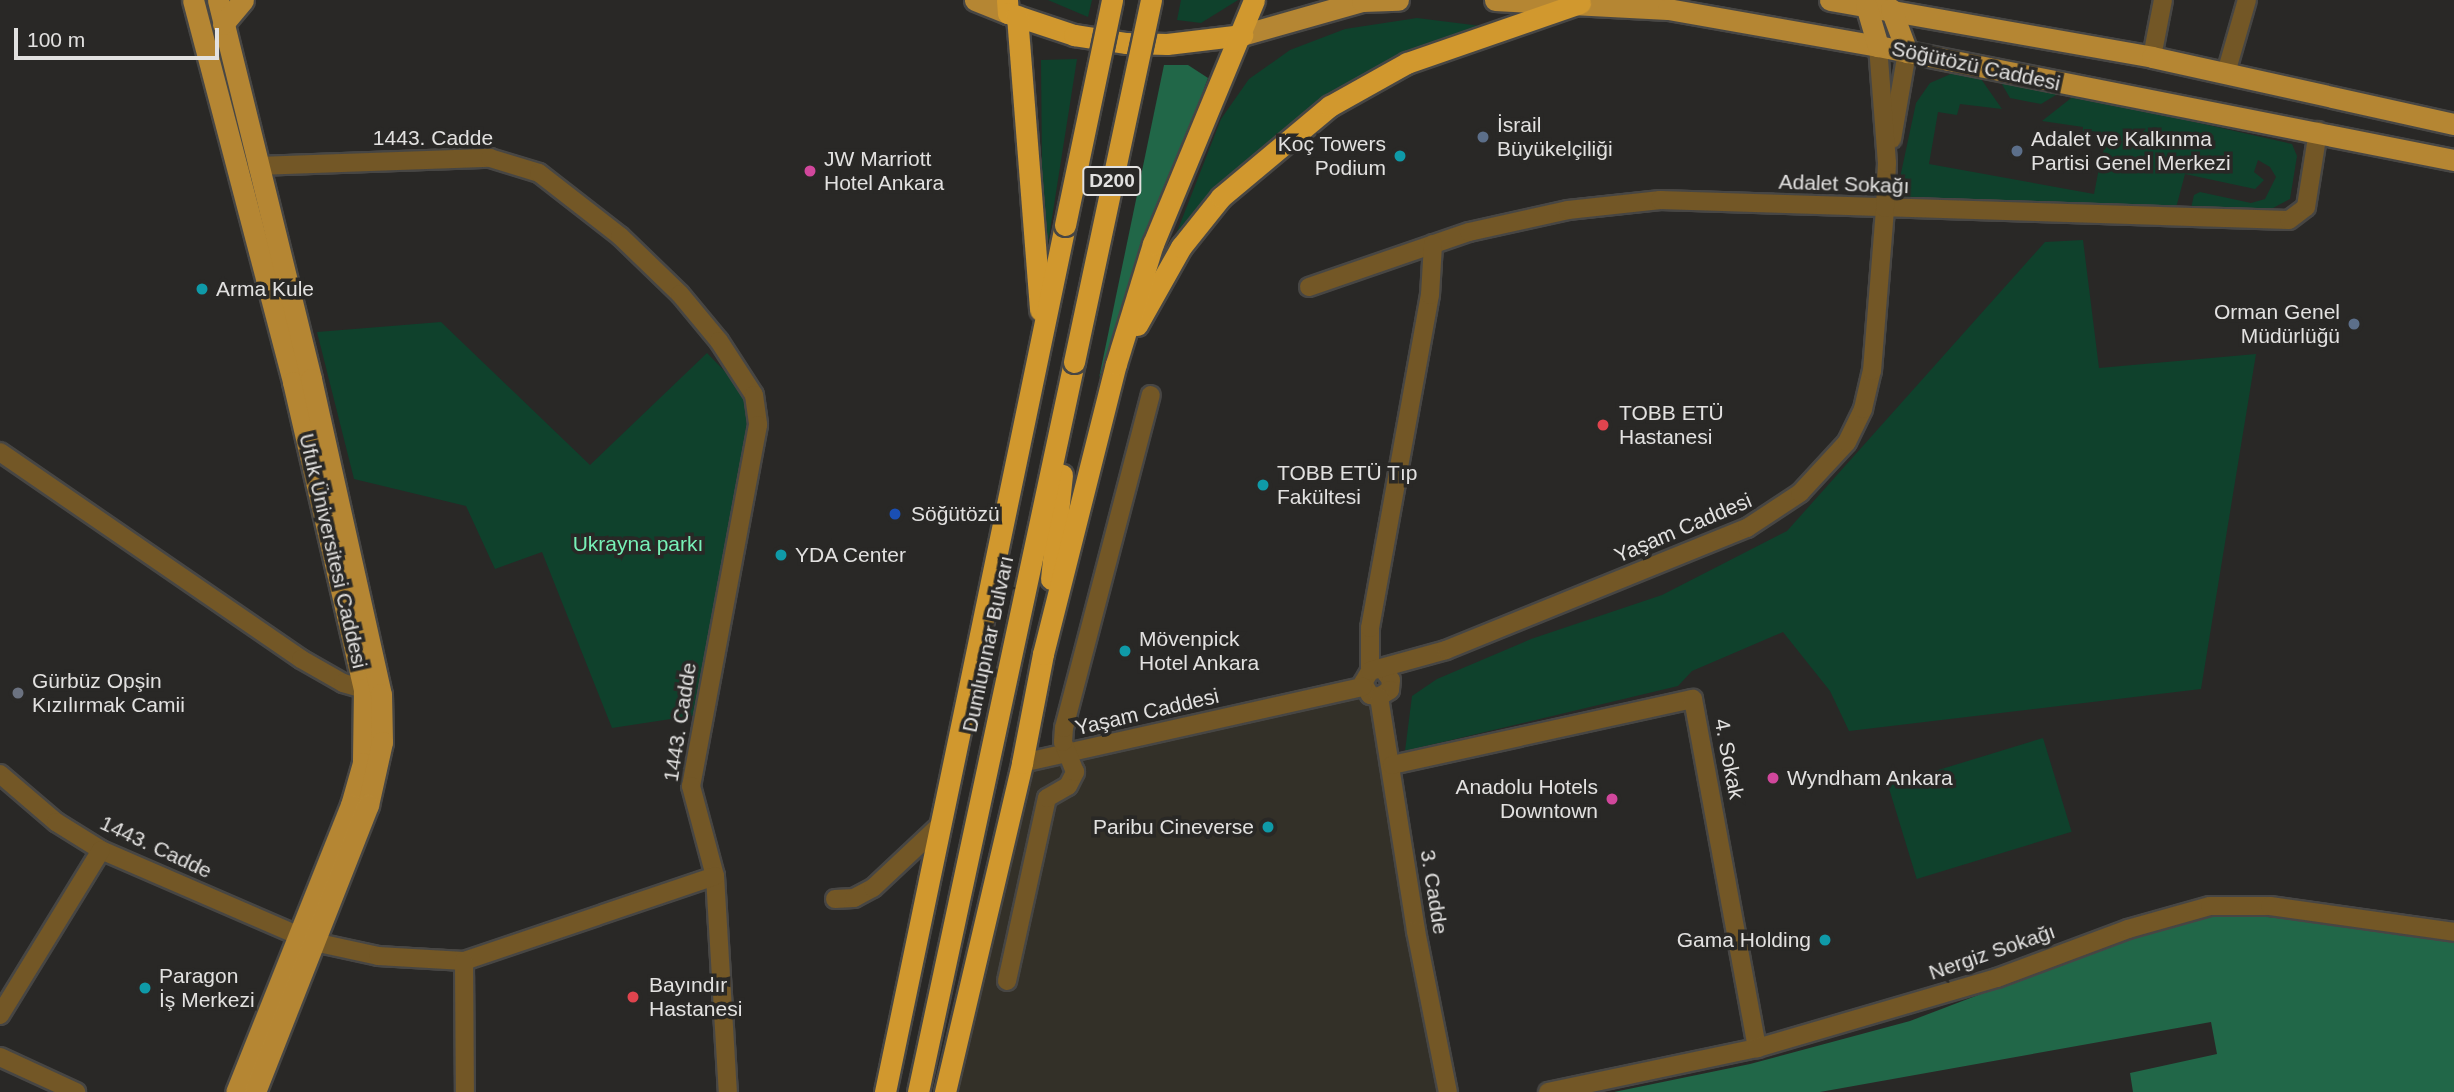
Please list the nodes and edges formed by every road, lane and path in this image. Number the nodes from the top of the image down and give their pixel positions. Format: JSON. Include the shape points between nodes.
{"nodes":[{"id":1,"x":177,"y":0,"type":"edge"},
{"id":2,"x":218,"y":0,"type":"edge"},
{"id":3,"x":243,"y":0,"type":"edge"},
{"id":4,"x":975,"y":0,"type":"edge"},
{"id":5,"x":1112,"y":0,"type":"edge"},
{"id":6,"x":1151,"y":0,"type":"edge"},
{"id":7,"x":1254,"y":0,"type":"edge"},
{"id":8,"x":1398,"y":0,"type":"edge"},
{"id":9,"x":1495,"y":0,"type":"edge"},
{"id":10,"x":1830,"y":0,"type":"edge"},
{"id":11,"x":2163,"y":0,"type":"edge"},
{"id":12,"x":2247,"y":0,"type":"edge"},
{"id":13,"x":1360,"y":1,"type":"edge"},
{"id":14,"x":1580,"y":3,"type":"junction"},
{"id":15,"x":1867,"y":3,"type":"edge"},
{"id":16,"x":1891,"y":5,"type":"edge"},
{"id":17,"x":195,"y":8,"type":"edge"},
{"id":18,"x":1011,"y":10,"type":"edge"},
{"id":19,"x":223,"y":24,"type":"junction"},
{"id":20,"x":1242,"y":35,"type":"junction"},
{"id":21,"x":1878,"y":46,"type":"junction"},
{"id":22,"x":1907,"y":52,"type":"junction"},
{"id":23,"x":2152,"y":57,"type":"junction"},
{"id":24,"x":2226,"y":73,"type":"junction"},
{"id":25,"x":2454,"y":124,"type":"edge"},
{"id":26,"x":2318,"y":131,"type":"junction"},
{"id":27,"x":2454,"y":160,"type":"edge"},
{"id":28,"x":1887,"y":163,"type":"junction"},
{"id":29,"x":247,"y":167,"type":"junction"},
{"id":30,"x":1885,"y":208,"type":"junction"},
{"id":31,"x":1433,"y":244,"type":"junction"},
{"id":32,"x":1309,"y":287,"type":"dead end"},
{"id":33,"x":1041,"y":338,"type":"junction"},
{"id":34,"x":1073,"y":362,"type":"junction"},
{"id":35,"x":1116,"y":364,"type":"junction"},
{"id":36,"x":1151,"y":395,"type":"dead end"},
{"id":37,"x":0,"y":452,"type":"edge"},
{"id":38,"x":1043,"y":654,"type":"junction"},
{"id":39,"x":1377,"y":678,"type":"junction"},
{"id":40,"x":373,"y":691,"type":"junction"},
{"id":41,"x":1379,"y":697,"type":"joint"},
{"id":42,"x":1070,"y":752,"type":"junction"},
{"id":43,"x":1022,"y":763,"type":"junction"},
{"id":44,"x":1392,"y":765,"type":"junction"},
{"id":45,"x":0,"y":774,"type":"edge"},
{"id":46,"x":940,"y":825,"type":"junction"},
{"id":47,"x":102,"y":850,"type":"junction"},
{"id":48,"x":715,"y":876,"type":"junction"},
{"id":49,"x":835,"y":899,"type":"dead end"},
{"id":50,"x":2454,"y":932,"type":"edge"},
{"id":51,"x":306,"y":939,"type":"junction"},
{"id":52,"x":464,"y":961,"type":"junction"},
{"id":53,"x":1007,"y":981,"type":"dead end"},
{"id":54,"x":967,"y":991,"type":"junction"},
{"id":55,"x":0,"y":1015,"type":"edge"},
{"id":56,"x":1758,"y":1048,"type":"junction"},
{"id":57,"x":0,"y":1057,"type":"edge"},
{"id":58,"x":76,"y":1092,"type":"edge"},
{"id":59,"x":236,"y":1092,"type":"edge"},
{"id":60,"x":255,"y":1092,"type":"edge"},
{"id":61,"x":465,"y":1092,"type":"edge"},
{"id":62,"x":728,"y":1092,"type":"edge"},
{"id":63,"x":884,"y":1092,"type":"edge"},
{"id":64,"x":918,"y":1092,"type":"edge"},
{"id":65,"x":945,"y":1092,"type":"edge"},
{"id":66,"x":957,"y":1092,"type":"edge"},
{"id":67,"x":1448,"y":1092,"type":"edge"},
{"id":68,"x":1548,"y":1092,"type":"edge"}],
"edges":[{"from":1,"to":17,"type":"main road"},
{"from":2,"to":19,"type":"main road","name":"Ufuk Üniversitesi Caddesi"},
{"from":3,"to":19,"type":"main road"},
{"from":4,"to":18,"type":"main road"},
{"from":5,"to":33,"type":"highway","name":"Dumlupınar Bulvarı","bridge":true},
{"from":6,"to":34,"type":"highway","name":"Dumlupınar Bulvarı","number":"D200","bridge":true},
{"from":7,"to":20,"type":"highway"},
{"from":8,"to":13,"type":"main road"},
{"from":9,"to":14,"type":"main road","name":"Söğütözü Caddesi"},
{"from":10,"to":15,"type":"main road","name":"Söğütözü Caddesi"},
{"from":11,"to":23,"type":"street"},
{"from":12,"to":24,"type":"street"},
{"from":13,"to":20,"type":"main road"},
{"from":14,"to":21,"type":"main road","name":"Söğütözü Caddesi","via":[[1668,9]]},
{"from":14,"to":35,"type":"highway","via":[[1407,63],[1330,106],[1282,143],[1221,197],[1181,247]]},
{"from":15,"to":16,"type":"main road","name":"Söğütözü Caddesi"},
{"from":15,"to":21,"type":"main road"},
{"from":16,"to":22,"type":"main road"},
{"from":16,"to":23,"type":"main road","name":"Söğütözü Caddesi"},
{"from":17,"to":29,"type":"main road","name":"Ufuk Üniversitesi Caddesi"},
{"from":18,"to":20,"type":"highway","via":[[1074,35],[1126,43],[1167,44]]},
{"from":18,"to":33,"type":"highway","name":"Dumlupınar Bulvarı"},
{"from":19,"to":29,"type":"main road","name":"Ufuk Üniversitesi Caddesi"},
{"from":20,"to":35,"type":"highway","via":[[1153,244]]},
{"from":21,"to":22,"type":"main road","name":"Söğütözü Caddesi"},
{"from":21,"to":28,"type":"street","name":"Yaşam Caddesi"},
{"from":22,"to":26,"type":"main road","name":"Söğütözü Caddesi"},
{"from":22,"to":28,"type":"street","name":"Yaşam Caddesi"},
{"from":23,"to":24,"type":"main road","name":"Söğütözü Caddesi"},
{"from":24,"to":25,"type":"main road","name":"Söğütözü Caddesi"},
{"from":26,"to":27,"type":"main road","name":"Söğütözü Caddesi"},
{"from":26,"to":30,"type":"street","name":"Adalet Sokağı","via":[[2306,207],[2288,220]]},
{"from":28,"to":30,"type":"street","name":"Yaşam Caddesi"},
{"from":29,"to":40,"type":"main road","name":"Ufuk Üniversitesi Caddesi"},
{"from":29,"to":48,"type":"street","name":"1443. Cadde","via":[[430,157],[514,162],[561,187],[620,236],[680,294],[726,351],[754,395],[758,425],[691,786]]},
{"from":30,"to":31,"type":"street","name":"Adalet Sokağı","via":[[1626,202],[1555,213]]},
{"from":30,"to":39,"type":"street","name":"Yaşam Caddesi","via":[[1866,397],[1847,442],[1800,493],[1747,528]]},
{"from":31,"to":32,"type":"street","name":"Adalet Sokağı"},
{"from":31,"to":39,"type":"street","via":[[1430,295],[1370,628]]},
{"from":33,"to":46,"type":"highway","name":"Dumlupınar Bulvarı"},
{"from":34,"to":38,"type":"highway"},
{"from":34,"to":64,"type":"highway","name":"Dumlupınar Bulvarı"},
{"from":35,"to":38,"type":"highway"},
{"from":36,"to":42,"type":"street","via":[[1064,728],[1063,742]]},
{"from":37,"to":40,"type":"street","via":[[301,659]]},
{"from":38,"to":43,"type":"highway"},
{"from":39,"to":41,"type":"street","name":"Yaşam Caddesi"},
{"from":39,"to":42,"type":"street","name":"Yaşam Caddesi"},
{"from":40,"to":51,"type":"main road","name":"Ufuk Üniversitesi Caddesi","via":[[378,770]]},
{"from":41,"to":44,"type":"street","name":"3. Cadde"},
{"from":42,"to":43,"type":"street","name":"Yaşam Caddesi"},
{"from":42,"to":53,"type":"street","via":[[1074,772],[1068,786],[1047,798]]},
{"from":43,"to":54,"type":"highway"},
{"from":44,"to":56,"type":"street","name":"4. Sokak","via":[[1693,699]]},
{"from":44,"to":67,"type":"street","name":"3. Cadde","via":[[1416,931]]},
{"from":45,"to":47,"type":"street","name":"1443. Cadde","via":[[56,822]]},
{"from":46,"to":49,"type":"street","via":[[873,888],[854,898]]},
{"from":46,"to":63,"type":"highway","name":"Dumlupınar Bulvarı"},
{"from":47,"to":51,"type":"street","name":"1443. Cadde"},
{"from":47,"to":55,"type":"street"},
{"from":48,"to":52,"type":"street","name":"1443. Cadde"},
{"from":48,"to":62,"type":"street"},
{"from":50,"to":56,"type":"street","name":"Nergiz Sokağı","via":[[2270,905],[2210,906],[2128,929],[1997,978]]},
{"from":51,"to":52,"type":"street","name":"1443. Cadde","via":[[378,956]]},
{"from":51,"to":59,"type":"main road","name":"Ufuk Üniversitesi Caddesi"},
{"from":51,"to":60,"type":"main road","name":"Ufuk Üniversitesi Caddesi"},
{"from":52,"to":61,"type":"street"},
{"from":54,"to":65,"type":"highway"},
{"from":54,"to":66,"type":"highway"},
{"from":56,"to":68,"type":"street","name":"Nergiz Sokağı"},
{"from":57,"to":58,"type":"street"}]}
